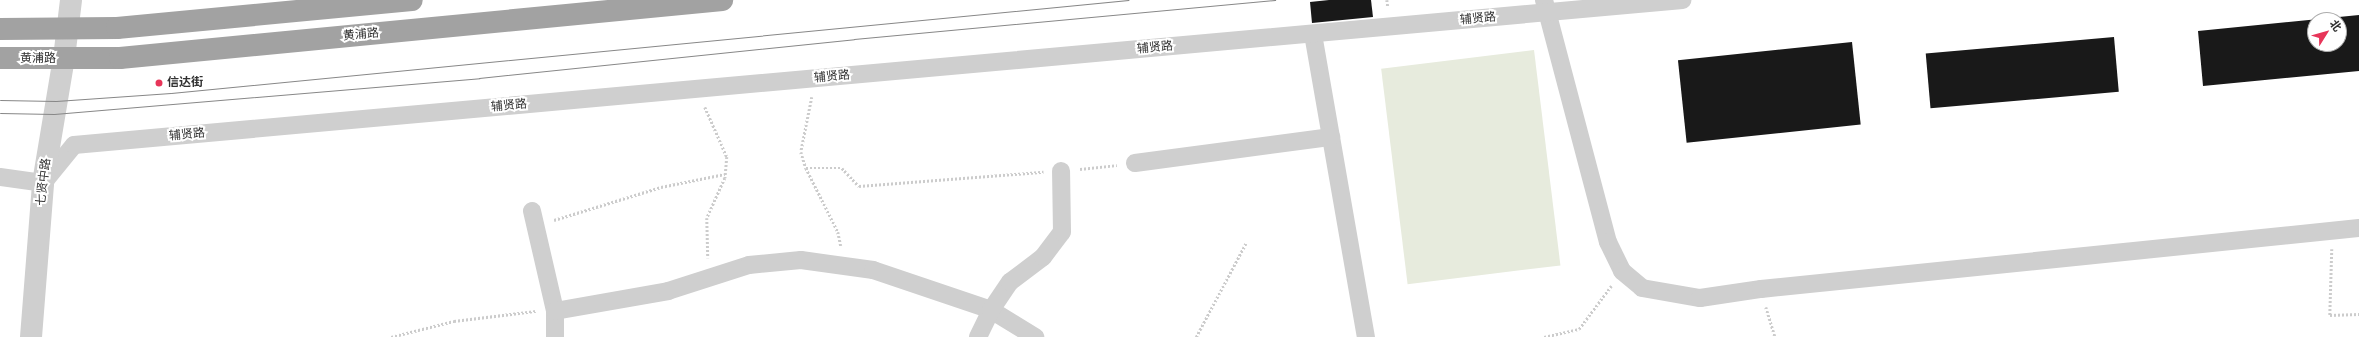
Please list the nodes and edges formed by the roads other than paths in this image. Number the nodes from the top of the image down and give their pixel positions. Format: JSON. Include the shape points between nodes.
{"nodes":[{"id":1,"x":71,"y":0,"type":"edge"},
{"id":2,"x":412,"y":0,"type":"edge"},
{"id":3,"x":722,"y":0,"type":"edge"},
{"id":4,"x":1682,"y":0,"type":"edge"},
{"id":5,"x":1546,"y":6,"type":"edge"},
{"id":6,"x":0,"y":29,"type":"edge"},
{"id":7,"x":67,"y":29,"type":"junction"},
{"id":8,"x":1313,"y":34,"type":"junction"},
{"id":9,"x":0,"y":58,"type":"edge"},
{"id":10,"x":64,"y":58,"type":"junction"},
{"id":11,"x":1331,"y":138,"type":"junction"},
{"id":12,"x":1135,"y":163,"type":"road end"},
{"id":13,"x":1061,"y":171,"type":"road end"},
{"id":14,"x":0,"y":177,"type":"edge"},
{"id":15,"x":43,"y":182,"type":"junction"},
{"id":16,"x":534,"y":219,"type":"road end"},
{"id":17,"x":2359,"y":228,"type":"edge"},
{"id":18,"x":554,"y":310,"type":"junction"},
{"id":19,"x":991,"y":310,"type":"junction"},
{"id":20,"x":31,"y":337,"type":"edge"},
{"id":21,"x":555,"y":337,"type":"edge"},
{"id":22,"x":978,"y":337,"type":"edge"},
{"id":23,"x":1035,"y":337,"type":"edge"},
{"id":24,"x":1366,"y":337,"type":"edge"}],
"edges":[{"from":1,"to":7,"type":"street"},
{"from":2,"to":7,"type":"highway","via":[[117,28]]},
{"from":3,"to":10,"type":"highway","name":"黄浦路","via":[[128,57]]},
{"from":4,"to":5,"type":"street","name":"辅贤路"},
{"from":5,"to":8,"type":"street","name":"辅贤路"},
{"from":5,"to":17,"type":"street","via":[[1608,242],[1622,271],[1642,288],[1700,298],[1761,289]]},
{"from":6,"to":7,"type":"highway"},
{"from":7,"to":10,"type":"street","name":"七贤中路"},
{"from":8,"to":11,"type":"street"},
{"from":8,"to":15,"type":"street","name":"辅贤路","via":[[74,145]]},
{"from":9,"to":10,"type":"highway","name":"黄浦路"},
{"from":10,"to":15,"type":"street","name":"七贤中路"},
{"from":11,"to":12,"type":"street"},
{"from":11,"to":24,"type":"street"},
{"from":13,"to":19,"type":"street","via":[[1062,232],[1043,257],[1010,282]]},
{"from":14,"to":15,"type":"street"},
{"from":15,"to":20,"type":"street","name":"七贤中路"},
{"from":16,"to":18,"type":"street"},
{"from":18,"to":19,"type":"street","via":[[668,291],[749,265],[801,260],[873,270]]},
{"from":18,"to":21,"type":"street"},
{"from":19,"to":22,"type":"street"},
{"from":19,"to":23,"type":"street"}]}
